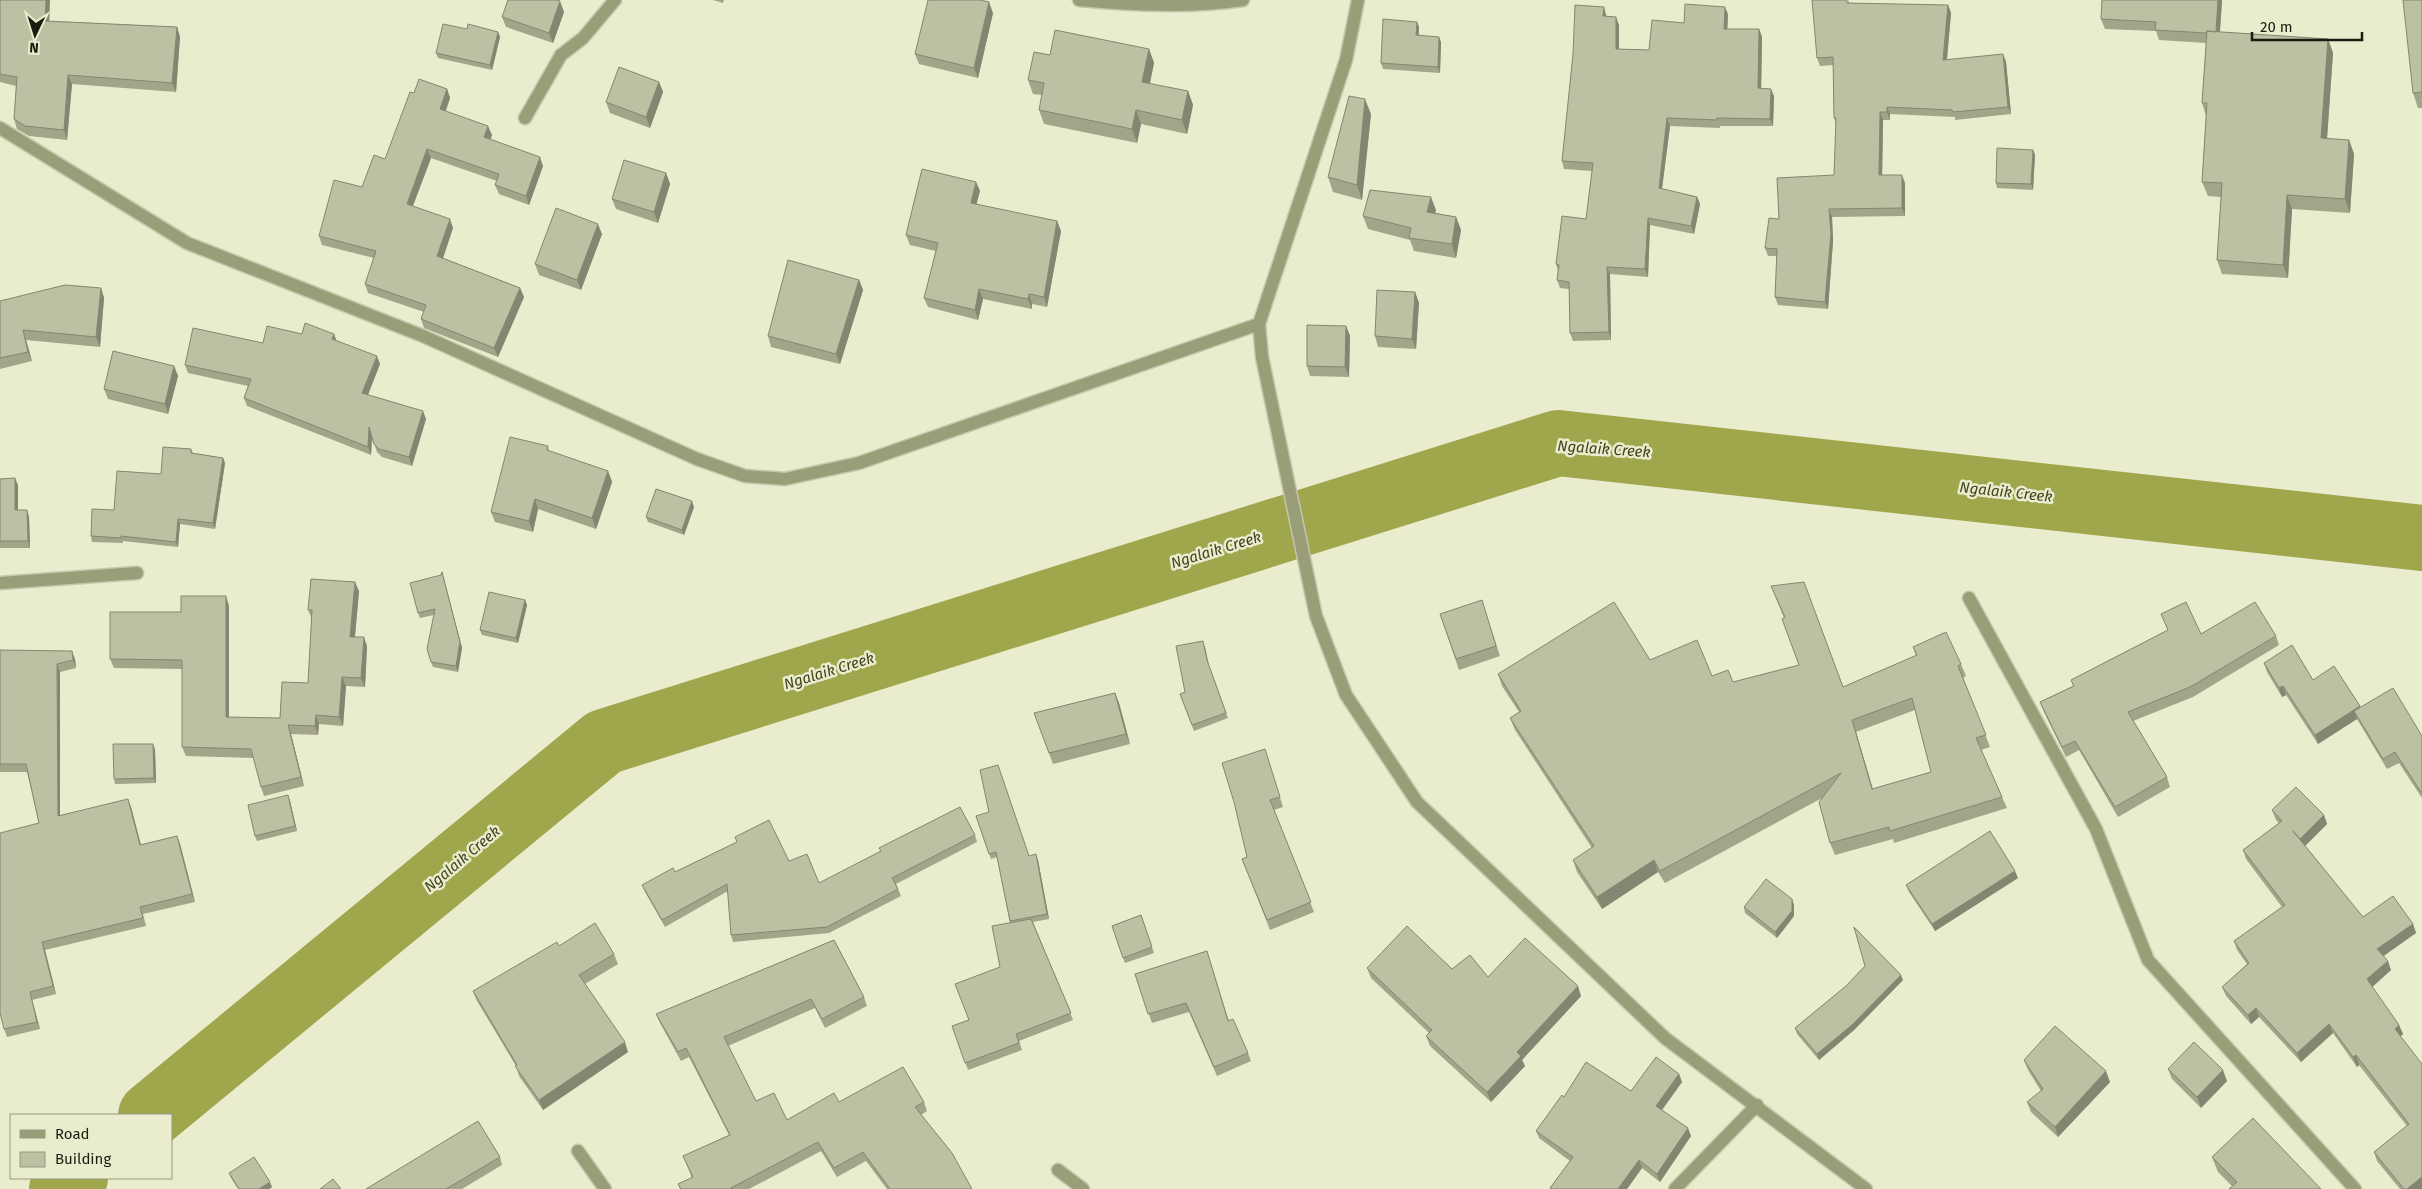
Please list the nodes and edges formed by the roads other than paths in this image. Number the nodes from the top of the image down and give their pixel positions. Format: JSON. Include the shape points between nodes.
{"nodes":[{"id":1,"x":616,"y":0,"type":"edge"},
{"id":2,"x":1079,"y":0,"type":"edge"},
{"id":3,"x":1243,"y":0,"type":"edge"},
{"id":4,"x":1358,"y":0,"type":"edge"},
{"id":5,"x":525,"y":118,"type":"dead end"},
{"id":6,"x":0,"y":128,"type":"edge"},
{"id":7,"x":1259,"y":324,"type":"junction"},
{"id":8,"x":137,"y":573,"type":"dead end"},
{"id":9,"x":0,"y":583,"type":"edge"},
{"id":10,"x":1969,"y":598,"type":"dead end"},
{"id":11,"x":1757,"y":1105,"type":"junction"},
{"id":12,"x":578,"y":1151,"type":"dead end"},
{"id":13,"x":1058,"y":1170,"type":"dead end"},
{"id":14,"x":605,"y":1189,"type":"edge"},
{"id":15,"x":1083,"y":1189,"type":"edge"},
{"id":16,"x":1675,"y":1189,"type":"edge"},
{"id":17,"x":1866,"y":1189,"type":"edge"},
{"id":18,"x":2355,"y":1189,"type":"edge"}],
"edges":[{"from":1,"to":5,"type":"street","via":[[583,38],[561,55]]},
{"from":2,"to":3,"type":"street","via":[[1126,4]]},
{"from":4,"to":7,"type":"street","via":[[1346,60]]},
{"from":6,"to":7,"type":"street","via":[[187,243],[423,336],[697,459],[745,476],[785,479],[859,463]]},
{"from":7,"to":11,"type":"street","via":[[1262,357],[1316,616],[1346,695],[1417,802],[1665,1038]]},
{"from":8,"to":9,"type":"street"},
{"from":10,"to":18,"type":"street","via":[[2096,829],[2148,960]]},
{"from":11,"to":16,"type":"street"},
{"from":11,"to":17,"type":"street"},
{"from":12,"to":14,"type":"street"},
{"from":13,"to":15,"type":"street"}]}
